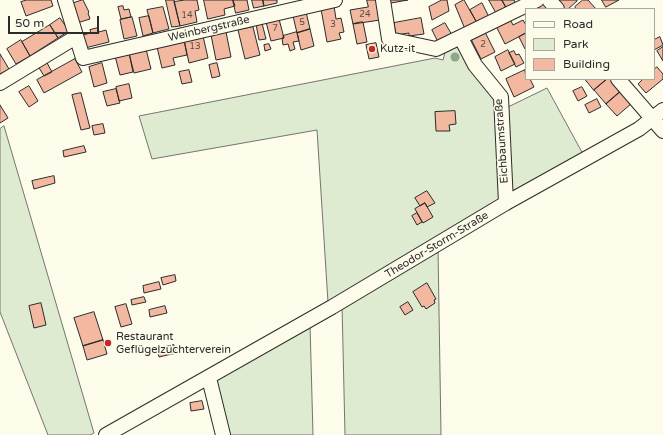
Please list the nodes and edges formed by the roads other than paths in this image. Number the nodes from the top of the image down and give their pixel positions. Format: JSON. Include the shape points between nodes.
{"nodes":[{"id":1,"x":65,"y":0,"type":"edge"},
{"id":2,"x":335,"y":0,"type":"edge"},
{"id":3,"x":383,"y":0,"type":"edge"},
{"id":4,"x":537,"y":0,"type":"edge"},
{"id":5,"x":549,"y":0,"type":"edge"},
{"id":6,"x":556,"y":8,"type":"edge"},
{"id":7,"x":76,"y":36,"type":"junction"},
{"id":8,"x":461,"y":38,"type":"junction"},
{"id":9,"x":619,"y":80,"type":"edge"},
{"id":10,"x":0,"y":83,"type":"edge"},
{"id":11,"x":657,"y":114,"type":"edge"},
{"id":12,"x":663,"y":131,"type":"edge"},
{"id":13,"x":506,"y":203,"type":"junction"},
{"id":14,"x":209,"y":378,"type":"junction"},
{"id":15,"x":106,"y":435,"type":"edge"},
{"id":16,"x":223,"y":435,"type":"edge"}],
"edges":[{"from":1,"to":7,"type":"street"},
{"from":2,"to":7,"type":"street","name":"Weinbergstraße","via":[[83,58]]},
{"from":3,"to":8,"type":"street","via":[[389,39],[436,49]]},
{"from":4,"to":8,"type":"street"},
{"from":5,"to":6,"type":"street"},
{"from":7,"to":10,"type":"street"},
{"from":8,"to":13,"type":"street","name":"Eichbaumstraße","via":[[475,66],[501,97]]},
{"from":9,"to":11,"type":"street"},
{"from":11,"to":12,"type":"street"},
{"from":11,"to":13,"type":"street","name":"Theodor-Storm-Straße","via":[[639,129]]},
{"from":13,"to":14,"type":"street","name":"Theodor-Storm-Straße"},
{"from":14,"to":15,"type":"street","name":"Theodor-Storm-Straße"},
{"from":14,"to":16,"type":"street"}]}
